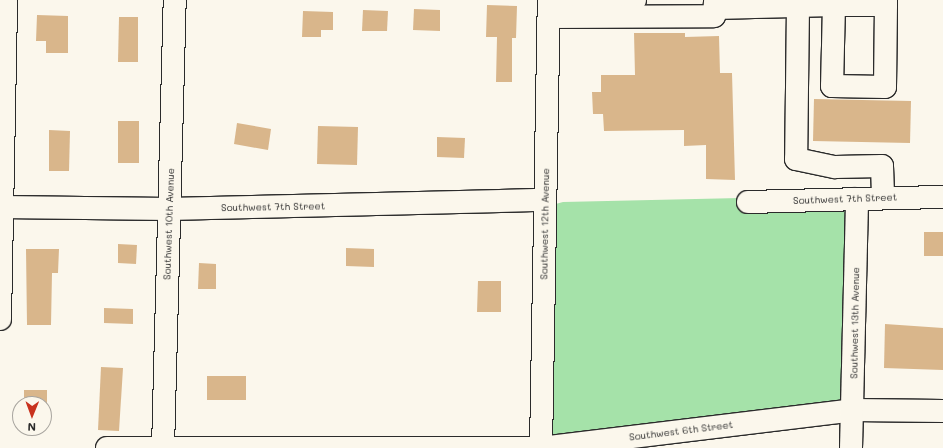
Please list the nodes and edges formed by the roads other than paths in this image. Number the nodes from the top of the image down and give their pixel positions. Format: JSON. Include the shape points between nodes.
{"nodes":[{"id":1,"x":6,"y":0,"type":"edge"},
{"id":2,"x":174,"y":0,"type":"edge"},
{"id":3,"x":635,"y":0,"type":"edge"},
{"id":4,"x":886,"y":3,"type":"edge"},
{"id":5,"x":715,"y":4,"type":"edge"},
{"id":6,"x":834,"y":5,"type":"junction"},
{"id":7,"x":549,"y":6,"type":"edge"},
{"id":8,"x":798,"y":6,"type":"junction"},
{"id":9,"x":835,"y":167,"type":"junction"},
{"id":10,"x":943,"y":196,"type":"edge"},
{"id":11,"x":883,"y":198,"type":"junction"},
{"id":12,"x":857,"y":199,"type":"junction"},
{"id":13,"x":544,"y":200,"type":"junction"},
{"id":14,"x":836,"y":200,"type":"junction"},
{"id":15,"x":748,"y":202,"type":"dead end"},
{"id":16,"x":1,"y":207,"type":"junction"},
{"id":17,"x":169,"y":210,"type":"junction"},
{"id":18,"x":0,"y":318,"type":"edge"},
{"id":19,"x":853,"y":410,"type":"junction"},
{"id":20,"x":943,"y":411,"type":"edge"},
{"id":21,"x":163,"y":447,"type":"edge"},
{"id":22,"x":107,"y":448,"type":"edge"},
{"id":23,"x":541,"y":448,"type":"edge"},
{"id":24,"x":851,"y":448,"type":"edge"}],
"edges":[{"from":1,"to":16,"type":"street"},
{"from":2,"to":17,"type":"street","name":"Southwest 10th Avenue"},
{"from":3,"to":7,"type":"street"},
{"from":4,"to":6,"type":"street"},
{"from":4,"to":6,"type":"street","via":[[885,87],[832,86]]},
{"from":5,"to":7,"type":"street","via":[[714,16]]},
{"from":5,"to":8,"type":"street"},
{"from":6,"to":8,"type":"street"},
{"from":7,"to":13,"type":"street","name":"Southwest 12th Avenue"},
{"from":8,"to":9,"type":"street","via":[[796,158]]},
{"from":9,"to":11,"type":"street","via":[[882,166]]},
{"from":9,"to":14,"type":"street"},
{"from":10,"to":11,"type":"street","name":"Southwest 7th Street"},
{"from":11,"to":12,"type":"street","name":"Southwest 7th Street"},
{"from":12,"to":14,"type":"street","name":"Southwest 7th Street"},
{"from":12,"to":19,"type":"street","name":"Southwest 13th Avenue"},
{"from":13,"to":17,"type":"street","name":"Southwest 7th Street"},
{"from":13,"to":23,"type":"street","name":"Southwest 12th Avenue"},
{"from":14,"to":15,"type":"street","name":"Southwest 7th Street"},
{"from":16,"to":17,"type":"street","name":"Southwest 7th Street"},
{"from":16,"to":18,"type":"street"},
{"from":17,"to":21,"type":"street","name":"Southwest 10th Avenue"},
{"from":19,"to":20,"type":"street","name":"Southwest 6th Street"},
{"from":19,"to":23,"type":"street","name":"Southwest 6th Street"},
{"from":19,"to":24,"type":"street","name":"Southwest 13th Avenue"},
{"from":21,"to":22,"type":"street","name":"Southwest 6th Street"},
{"from":21,"to":23,"type":"street","name":"Southwest 6th Street"}]}
